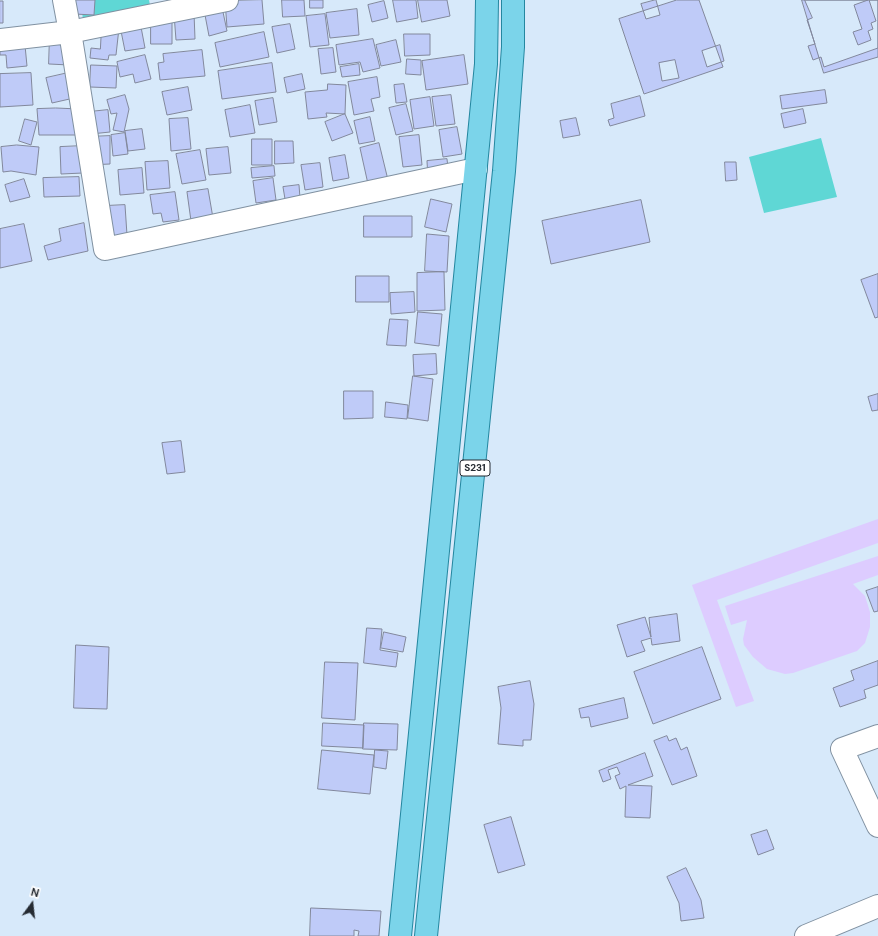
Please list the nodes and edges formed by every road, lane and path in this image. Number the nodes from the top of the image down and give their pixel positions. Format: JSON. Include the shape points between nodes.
{"nodes":[{"id":1,"x":64,"y":0,"type":"edge"},
{"id":2,"x":227,"y":0,"type":"edge"},
{"id":3,"x":487,"y":0,"type":"edge"},
{"id":4,"x":513,"y":0,"type":"edge"},
{"id":5,"x":70,"y":32,"type":"junction"},
{"id":6,"x":0,"y":40,"type":"edge"},
{"id":7,"x":476,"y":169,"type":"junction"},
{"id":8,"x":878,"y":736,"type":"edge"},
{"id":9,"x":878,"y":826,"type":"edge"},
{"id":10,"x":878,"y":906,"type":"edge"},
{"id":11,"x":400,"y":936,"type":"edge"},
{"id":12,"x":426,"y":936,"type":"edge"},
{"id":13,"x":806,"y":936,"type":"edge"}],
"edges":[{"from":1,"to":5,"type":"street"},
{"from":2,"to":5,"type":"street"},
{"from":3,"to":7,"type":"main road","number":"S231","via":[[486,64]]},
{"from":4,"to":12,"type":"main road","number":"S231","via":[[513,46],[504,171]]},
{"from":5,"to":6,"type":"street"},
{"from":5,"to":7,"type":"street","via":[[105,249]]},
{"from":7,"to":11,"type":"main road","number":"S231"},
{"from":8,"to":9,"type":"street","via":[[842,749]]},
{"from":10,"to":13,"type":"street"}]}
